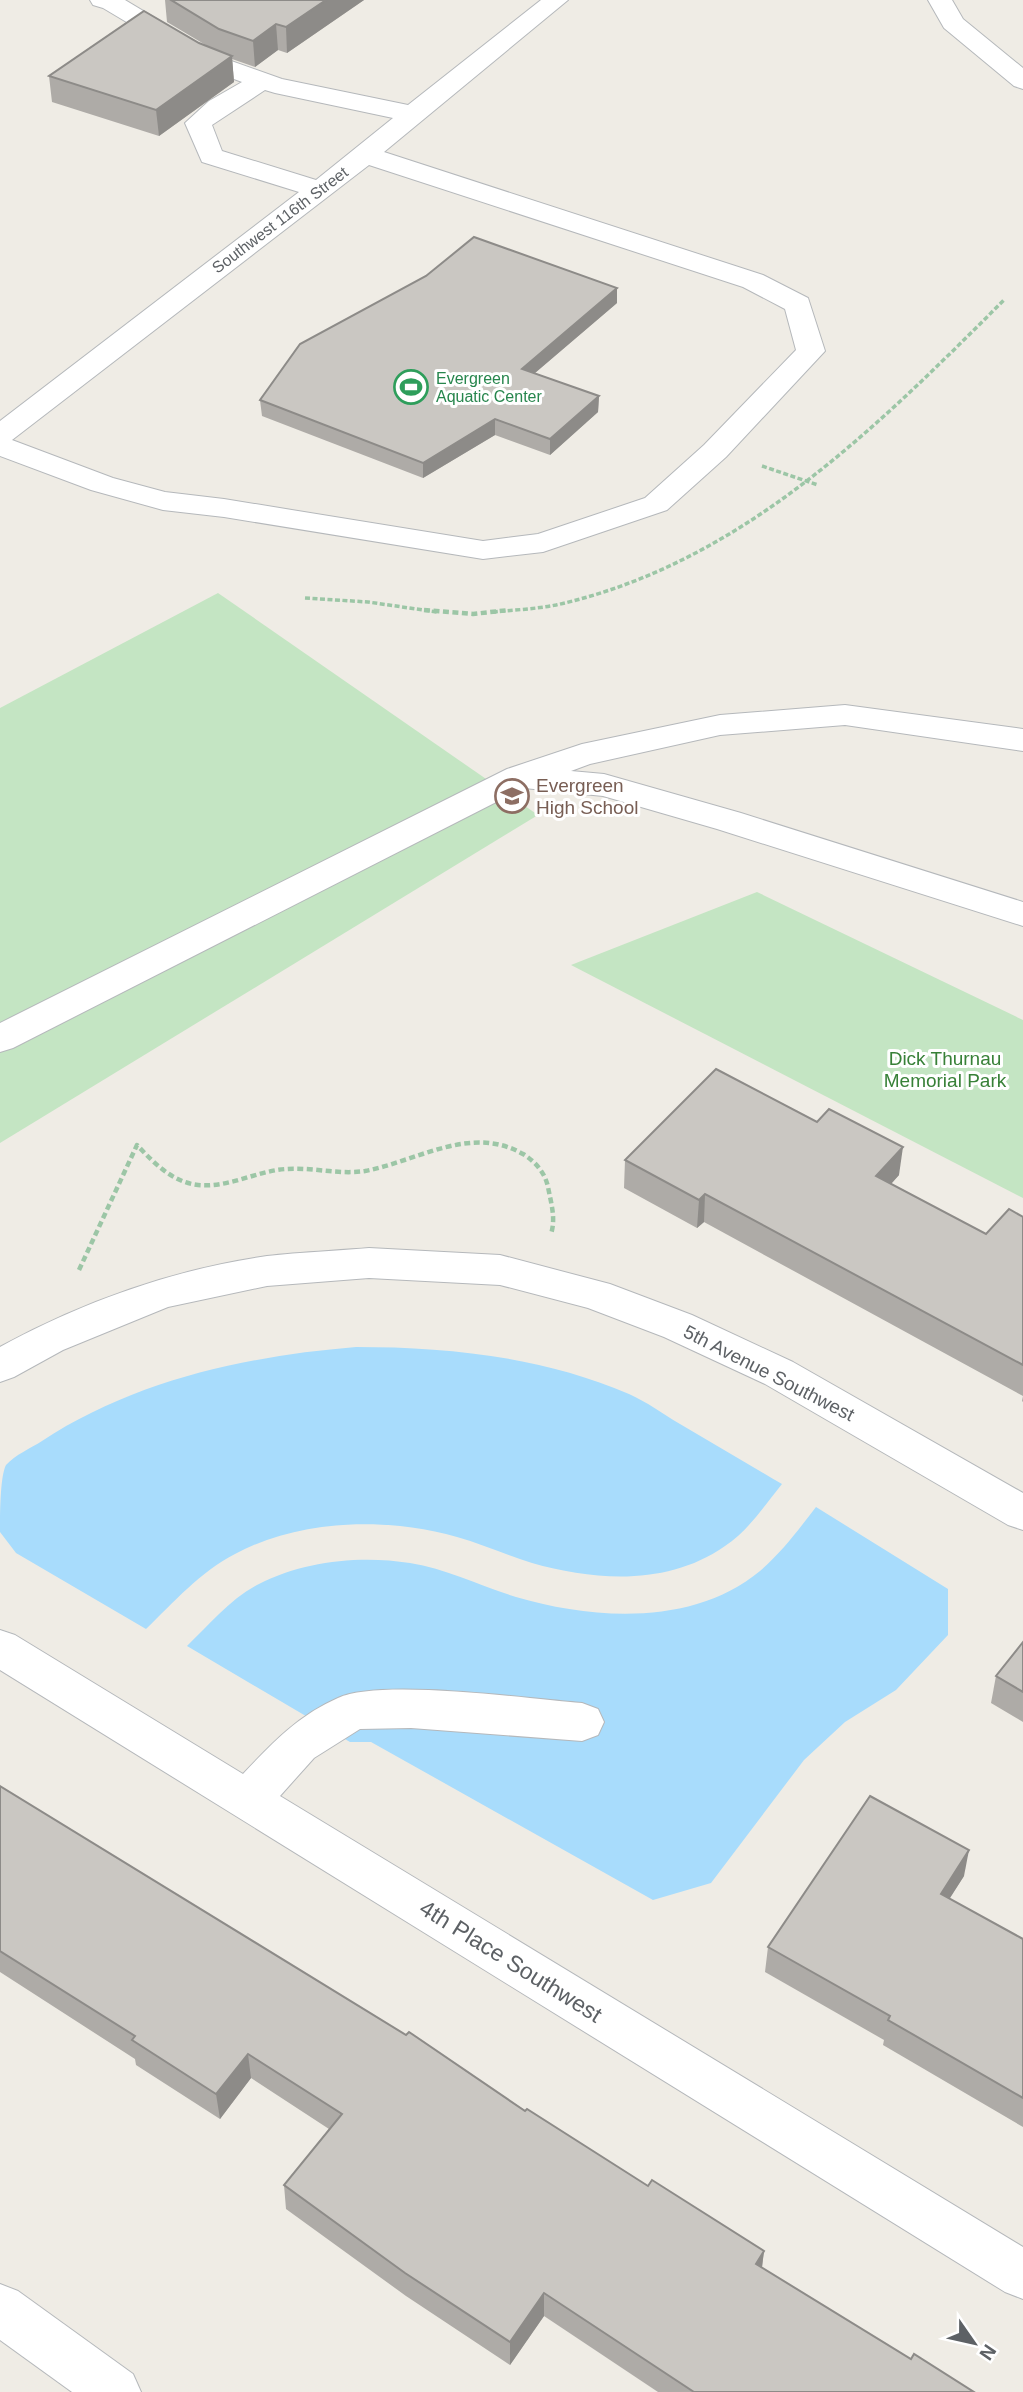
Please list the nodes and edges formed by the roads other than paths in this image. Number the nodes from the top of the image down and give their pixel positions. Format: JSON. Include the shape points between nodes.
{"nodes":[{"id":1,"x":102,"y":0,"type":"edge"},
{"id":2,"x":556,"y":0,"type":"edge"},
{"id":3,"x":940,"y":0,"type":"edge"},
{"id":4,"x":263,"y":81,"type":"junction"},
{"id":5,"x":1023,"y":81,"type":"edge"},
{"id":6,"x":413,"y":114,"type":"junction"},
{"id":7,"x":365,"y":155,"type":"junction"},
{"id":8,"x":320,"y":190,"type":"junction"},
{"id":9,"x":0,"y":435,"type":"edge"},
{"id":10,"x":0,"y":446,"type":"edge"},
{"id":11,"x":1023,"y":740,"type":"edge"},
{"id":12,"x":519,"y":777,"type":"junction"},
{"id":13,"x":1023,"y":914,"type":"edge"},
{"id":14,"x":0,"y":1039,"type":"edge"},
{"id":15,"x":0,"y":1366,"type":"edge"},
{"id":16,"x":1023,"y":1513,"type":"edge"},
{"id":17,"x":0,"y":1648,"type":"edge"},
{"id":18,"x":582,"y":1722,"type":"dead end"},
{"id":19,"x":248,"y":1800,"type":"junction"},
{"id":20,"x":1023,"y":2275,"type":"edge"},
{"id":21,"x":0,"y":2309,"type":"edge"},
{"id":22,"x":116,"y":2392,"type":"edge"}],
"edges":[{"from":1,"to":4,"type":"street","via":[[211,62]]},
{"from":2,"to":6,"type":"street","name":"Southwest 116th Street"},
{"from":3,"to":5,"type":"street","via":[[953,23]]},
{"from":4,"to":6,"type":"street"},
{"from":4,"to":8,"type":"street","via":[[198,123],[211,156]]},
{"from":6,"to":7,"type":"street","name":"Southwest 116th Street"},
{"from":7,"to":8,"type":"street","name":"Southwest 116th Street"},
{"from":7,"to":10,"type":"street","via":[[753,281],[798,304],[811,351],[715,451],[656,504],[543,543],[483,550],[163,500],[102,484]]},
{"from":8,"to":9,"type":"street","name":"Southwest 116th Street"},
{"from":11,"to":12,"type":"street","via":[[845,715],[720,725],[582,755]]},
{"from":12,"to":13,"type":"street","via":[[604,785]]},
{"from":12,"to":14,"type":"street"},
{"from":15,"to":16,"type":"street","name":"5th Avenue Southwest","via":[[49,1339],[161,1294],[267,1271],[369,1263],[515,1274],[596,1295],[678,1326],[779,1373]]},
{"from":17,"to":19,"type":"street","name":"4th Place Southwest"},
{"from":18,"to":19,"type":"street","via":[[411,1709],[352,1711],[298,1745]]},
{"from":19,"to":20,"type":"street","name":"4th Place Southwest"},
{"from":21,"to":22,"type":"street"}]}
